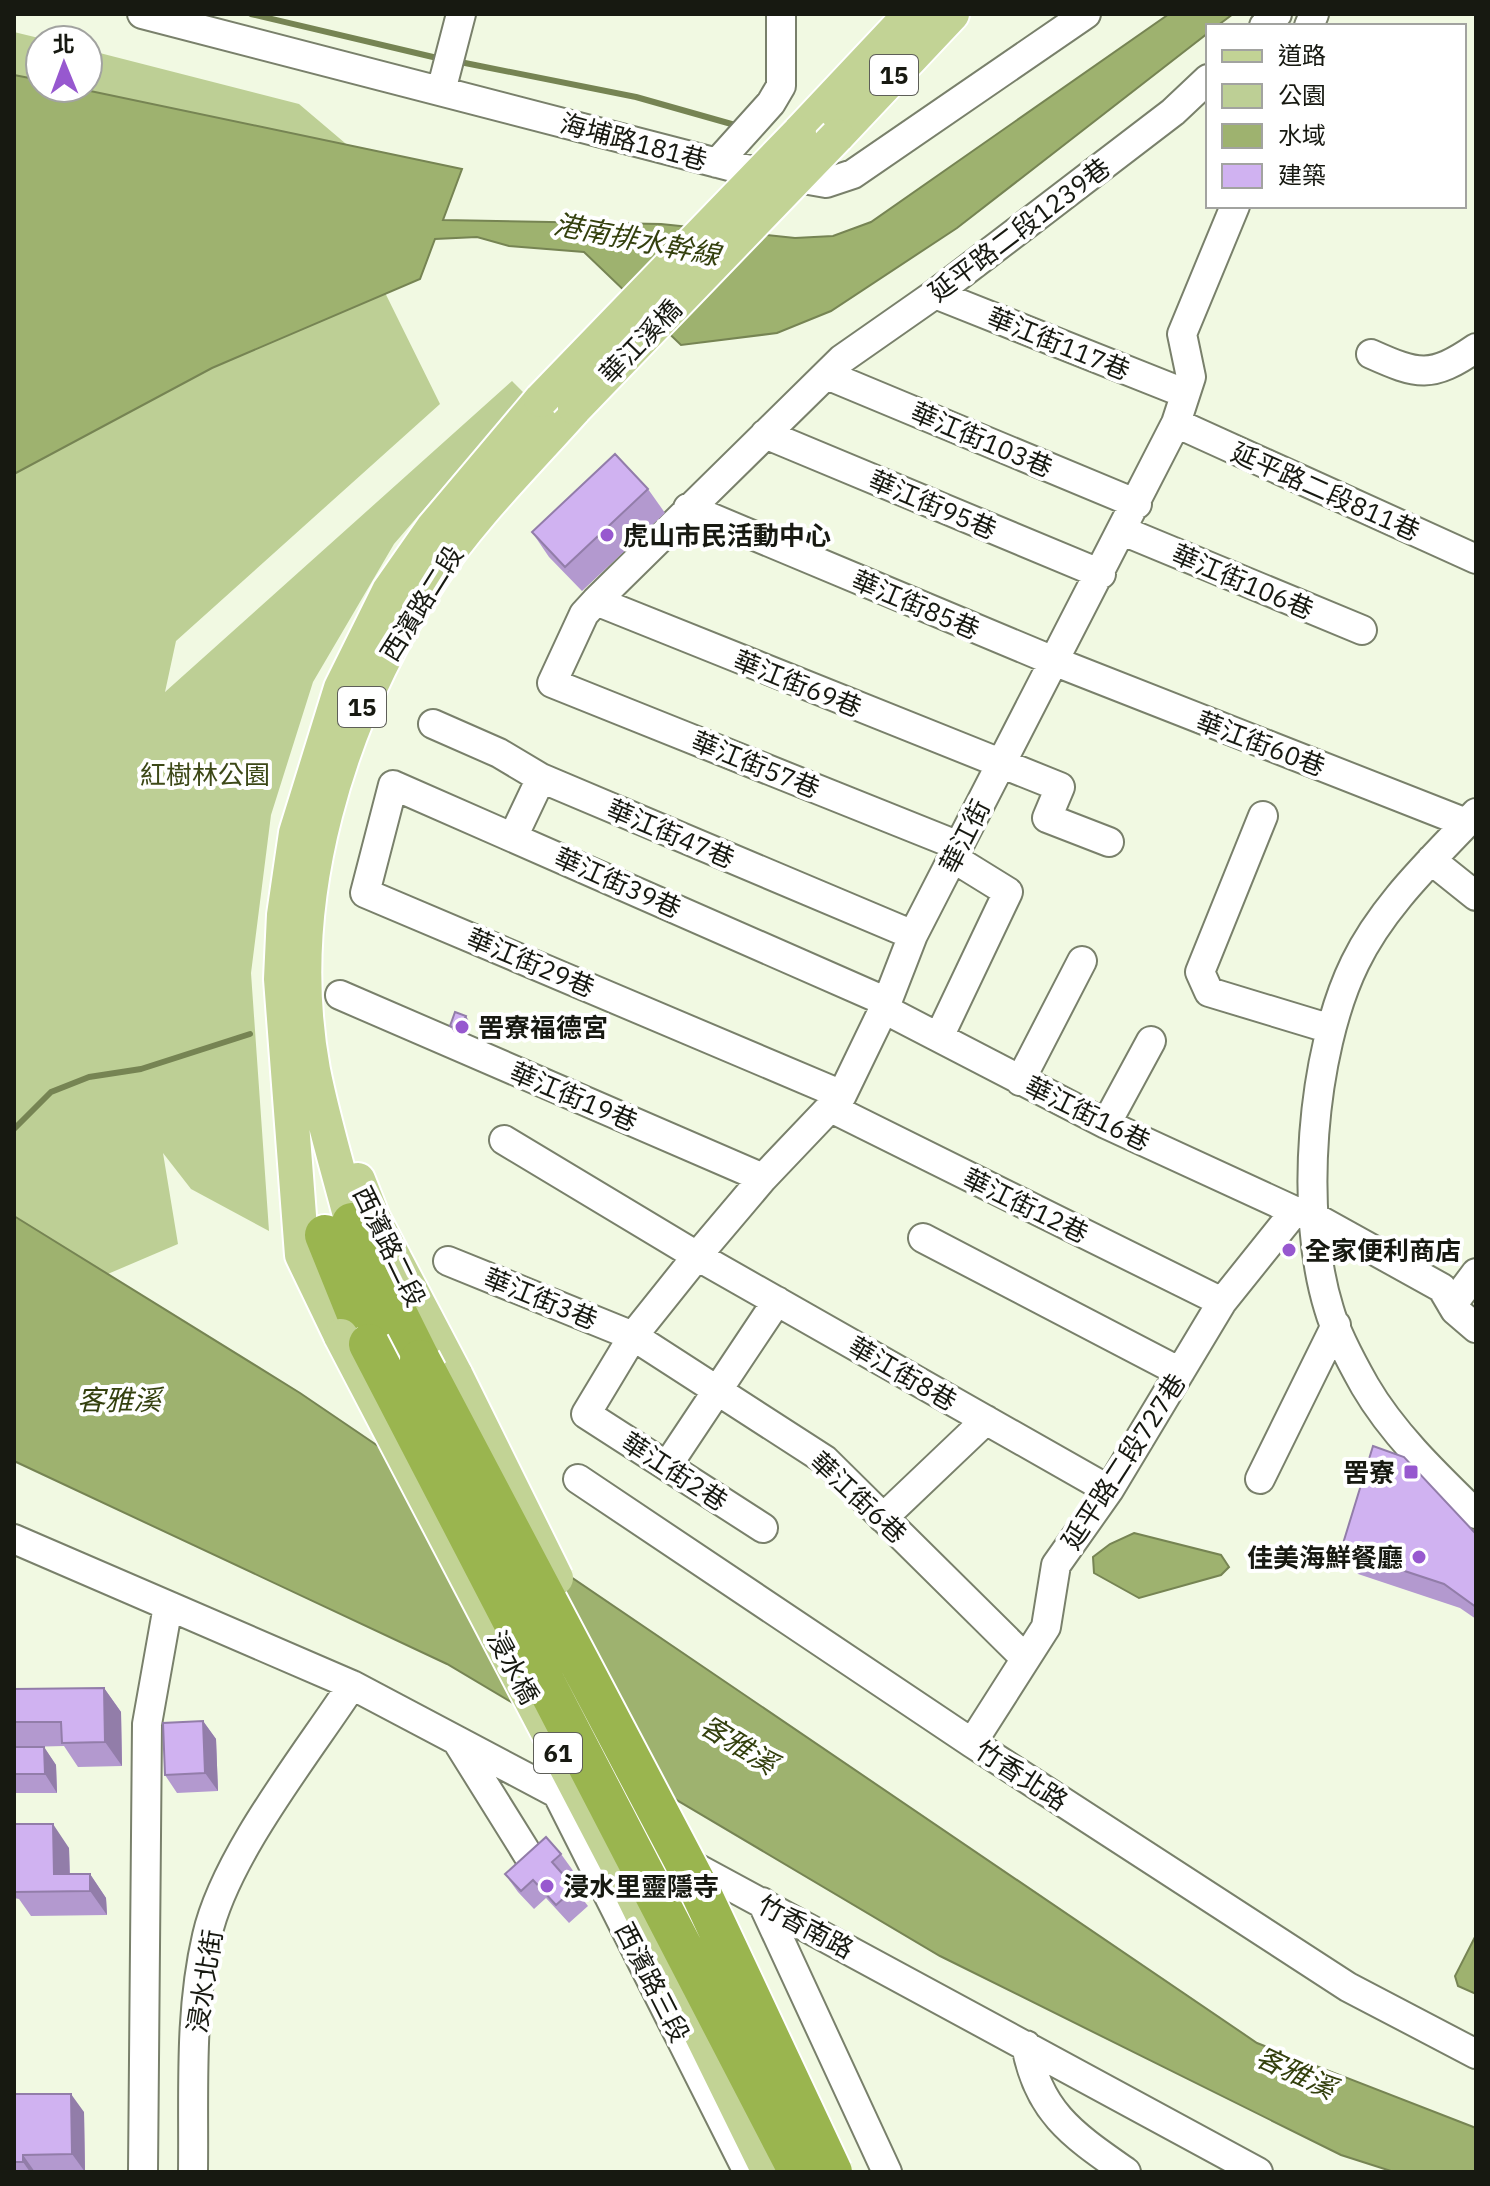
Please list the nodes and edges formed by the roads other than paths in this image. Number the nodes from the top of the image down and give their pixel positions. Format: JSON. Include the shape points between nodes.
{"nodes":[{"id":1,"x":142,"y":14,"type":"edge"},
{"id":2,"x":461,"y":14,"type":"edge"},
{"id":3,"x":781,"y":14,"type":"edge"},
{"id":4,"x":911,"y":14,"type":"edge"},
{"id":5,"x":952,"y":14,"type":"edge"},
{"id":6,"x":1086,"y":14,"type":"edge"},
{"id":7,"x":1206,"y":81,"type":"edge"},
{"id":8,"x":441,"y":91,"type":"junction"},
{"id":9,"x":717,"y":163,"type":"junction"},
{"id":10,"x":1234,"y":208,"type":"edge"},
{"id":11,"x":935,"y":294,"type":"junction"},
{"id":12,"x":1476,"y":348,"type":"edge"},
{"id":13,"x":1371,"y":354,"type":"dead end"},
{"id":14,"x":827,"y":375,"type":"junction"},
{"id":15,"x":1184,"y":393,"type":"junction"},
{"id":16,"x":541,"y":400,"type":"joint"},
{"id":17,"x":575,"y":408,"type":"joint"},
{"id":18,"x":1176,"y":423,"type":"junction"},
{"id":19,"x":765,"y":434,"type":"junction"},
{"id":20,"x":1137,"y":504,"type":"junction"},
{"id":21,"x":688,"y":508,"type":"junction"},
{"id":22,"x":1123,"y":531,"type":"junction"},
{"id":23,"x":1476,"y":559,"type":"edge"},
{"id":24,"x":1101,"y":574,"type":"junction"},
{"id":25,"x":596,"y":601,"type":"junction"},
{"id":26,"x":1362,"y":630,"type":"dead end"},
{"id":27,"x":1056,"y":662,"type":"junction"},
{"id":28,"x":552,"y":683,"type":"joint"},
{"id":29,"x":433,"y":724,"type":"dead end"},
{"id":30,"x":1000,"y":765,"type":"junction"},
{"id":31,"x":541,"y":778,"type":"junction"},
{"id":32,"x":1263,"y":816,"type":"dead end"},
{"id":33,"x":1471,"y":818,"type":"edge"},
{"id":34,"x":380,"y":833,"type":"joint"},
{"id":35,"x":514,"y":835,"type":"junction"},
{"id":36,"x":1109,"y":842,"type":"dead end"},
{"id":37,"x":956,"y":852,"type":"junction"},
{"id":38,"x":1431,"y":860,"type":"junction"},
{"id":39,"x":1476,"y":896,"type":"edge"},
{"id":40,"x":913,"y":935,"type":"junction"},
{"id":41,"x":1082,"y":961,"type":"dead end"},
{"id":42,"x":340,"y":995,"type":"dead end"},
{"id":43,"x":885,"y":1006,"type":"junction"},
{"id":44,"x":1331,"y":1029,"type":"junction"},
{"id":45,"x":939,"y":1037,"type":"junction"},
{"id":46,"x":1151,"y":1041,"type":"dead end"},
{"id":47,"x":300,"y":1066,"type":"junction"},
{"id":48,"x":1020,"y":1081,"type":"junction"},
{"id":49,"x":836,"y":1101,"type":"junction"},
{"id":50,"x":1106,"y":1124,"type":"junction"},
{"id":51,"x":504,"y":1140,"type":"dead end"},
{"id":52,"x":763,"y":1178,"type":"junction"},
{"id":53,"x":1305,"y":1214,"type":"junction"},
{"id":54,"x":338,"y":1229,"type":"junction"},
{"id":55,"x":923,"y":1238,"type":"dead end"},
{"id":56,"x":697,"y":1256,"type":"junction"},
{"id":57,"x":448,"y":1261,"type":"dead end"},
{"id":58,"x":1476,"y":1273,"type":"edge"},
{"id":59,"x":777,"y":1301,"type":"junction"},
{"id":60,"x":1222,"y":1302,"type":"junction"},
{"id":61,"x":1452,"y":1305,"type":"junction"},
{"id":62,"x":1336,"y":1325,"type":"junction"},
{"id":63,"x":1476,"y":1328,"type":"edge"},
{"id":64,"x":633,"y":1336,"type":"junction"},
{"id":65,"x":355,"y":1340,"type":"junction"},
{"id":66,"x":1180,"y":1372,"type":"junction"},
{"id":67,"x":718,"y":1391,"type":"junction"},
{"id":68,"x":586,"y":1414,"type":"joint"},
{"id":69,"x":986,"y":1420,"type":"junction"},
{"id":70,"x":667,"y":1466,"type":"junction"},
{"id":71,"x":578,"y":1479,"type":"dead end"},
{"id":72,"x":1260,"y":1479,"type":"dead end"},
{"id":73,"x":1109,"y":1490,"type":"junction"},
{"id":74,"x":1476,"y":1514,"type":"edge"},
{"id":75,"x":883,"y":1518,"type":"junction"},
{"id":76,"x":763,"y":1528,"type":"dead end"},
{"id":77,"x":14,"y":1539,"type":"edge"},
{"id":78,"x":168,"y":1606,"type":"junction"},
{"id":79,"x":1024,"y":1657,"type":"junction"},
{"id":80,"x":352,"y":1685,"type":"junction"},
{"id":81,"x":456,"y":1740,"type":"junction"},
{"id":82,"x":972,"y":1743,"type":"junction"},
{"id":83,"x":557,"y":1793,"type":"junction"},
{"id":84,"x":528,"y":1855,"type":"edge"},
{"id":85,"x":762,"y":1902,"type":"junction"},
{"id":86,"x":1026,"y":2045,"type":"junction"},
{"id":87,"x":1476,"y":2054,"type":"edge"},
{"id":88,"x":143,"y":2172,"type":"edge"},
{"id":89,"x":193,"y":2172,"type":"edge"},
{"id":90,"x":748,"y":2172,"type":"edge"},
{"id":91,"x":769,"y":2172,"type":"edge"},
{"id":92,"x":799,"y":2172,"type":"edge"},
{"id":93,"x":832,"y":2172,"type":"edge"},
{"id":94,"x":853,"y":2172,"type":"edge"},
{"id":95,"x":887,"y":2172,"type":"edge"},
{"id":96,"x":1126,"y":2172,"type":"edge"},
{"id":97,"x":1258,"y":2172,"type":"edge"}],
"edges":[{"from":1,"to":8,"type":"street","name":"海埔路181巷"},
{"from":2,"to":8,"type":"street"},
{"from":3,"to":9,"type":"street","via":[[781,86]]},
{"from":4,"to":16,"type":"main road","name":"華江溪橋","number":"15","bridge":true},
{"from":5,"to":17,"type":"main road","name":"華江溪橋","number":"15","bridge":true},
{"from":6,"to":9,"type":"street","name":"海埔路181巷","via":[[853,174],[826,183]]},
{"from":7,"to":11,"type":"street","name":"延平路二段1239巷","via":[[1173,112]]},
{"from":8,"to":9,"type":"street","name":"海埔路181巷"},
{"from":10,"to":15,"type":"street","name":"華江街","via":[[1182,334],[1191,364]]},
{"from":11,"to":14,"type":"street","name":"延平路二段1239巷"},
{"from":11,"to":15,"type":"street","name":"華江街117巷"},
{"from":12,"to":13,"type":"street","via":[[1430,371],[1410,372]]},
{"from":14,"to":19,"type":"street","name":"延平路二段1239巷"},
{"from":14,"to":20,"type":"street","name":"華江街103巷"},
{"from":15,"to":18,"type":"street","name":"華江街"},
{"from":16,"to":47,"type":"main road","name":"西濱路二段","number":"15","via":[[433,528],[389,591],[341,688],[296,833],[282,954]]},
{"from":17,"to":47,"type":"main road","name":"西濱路二段","number":"15","via":[[430,579],[371,683],[318,840]]},
{"from":18,"to":20,"type":"street","name":"華江街"},
{"from":18,"to":23,"type":"street","name":"延平路二段811巷"},
{"from":19,"to":21,"type":"street","name":"延平路二段1239巷"},
{"from":19,"to":24,"type":"street","name":"華江街95巷"},
{"from":20,"to":22,"type":"street","name":"華江街"},
{"from":21,"to":25,"type":"street","name":"延平路二段1239巷"},
{"from":21,"to":27,"type":"street","name":"華江街85巷"},
{"from":22,"to":24,"type":"street","name":"華江街"},
{"from":22,"to":26,"type":"street","name":"華江街106巷"},
{"from":24,"to":27,"type":"street","name":"華江街"},
{"from":25,"to":28,"type":"street","name":"延平路二段1239巷","via":[[584,614]]},
{"from":25,"to":30,"type":"street","name":"華江街69巷"},
{"from":27,"to":30,"type":"street","name":"華江街"},
{"from":27,"to":33,"type":"street","name":"華江街60巷"},
{"from":28,"to":37,"type":"street","name":"華江街57巷"},
{"from":29,"to":31,"type":"street","name":"華江街47巷"},
{"from":30,"to":36,"type":"street","name":"華江街69巷","via":[[1060,787],[1047,818]]},
{"from":30,"to":37,"type":"street","name":"華江街"},
{"from":31,"to":35,"type":"street"},
{"from":31,"to":40,"type":"street","name":"華江街47巷"},
{"from":32,"to":44,"type":"street","via":[[1200,972],[1209,992]]},
{"from":33,"to":38,"type":"street"},
{"from":34,"to":35,"type":"street","name":"華江街39巷","via":[[393,785]]},
{"from":34,"to":49,"type":"street","name":"華江街29巷","via":[[365,893],[753,1054]]},
{"from":35,"to":43,"type":"street","name":"華江街39巷"},
{"from":37,"to":40,"type":"street","name":"華江街"},
{"from":37,"to":45,"type":"street","name":"華江街57巷","via":[[1008,892]]},
{"from":38,"to":39,"type":"street"},
{"from":38,"to":44,"type":"street","via":[[1402,891],[1355,963]]},
{"from":40,"to":43,"type":"street","name":"華江街"},
{"from":41,"to":48,"type":"street"},
{"from":42,"to":52,"type":"street","name":"華江街19巷"},
{"from":43,"to":45,"type":"street","name":"華江街16巷"},
{"from":43,"to":49,"type":"street","name":"華江街"},
{"from":44,"to":53,"type":"street","via":[[1315,1111]]},
{"from":45,"to":48,"type":"street","name":"華江街16巷"},
{"from":46,"to":50,"type":"street"},
{"from":47,"to":54,"type":"main road","name":"西濱路二段","number":"15"},
{"from":47,"to":65,"type":"main road","name":"西濱路二段","number":"61","via":[[302,1255]]},
{"from":47,"to":94,"type":"main road","name":"西濱路二段","bridge":true},
{"from":48,"to":50,"type":"street","name":"華江街16巷"},
{"from":49,"to":52,"type":"street","name":"華江街"},
{"from":49,"to":60,"type":"street","name":"華江街12巷"},
{"from":50,"to":53,"type":"street","name":"華江街16巷"},
{"from":51,"to":56,"type":"street","name":"華江街8巷"},
{"from":52,"to":56,"type":"street","name":"華江街"},
{"from":53,"to":60,"type":"street","name":"延平路二段727巷"},
{"from":53,"to":61,"type":"street","name":"華江街16巷","via":[[1442,1288]]},
{"from":53,"to":62,"type":"street"},
{"from":54,"to":65,"type":"highway","number":"61"},
{"from":54,"to":93,"type":"highway","number":"61","bridge":true,"via":[[420,1360],[701,1893]]},
{"from":55,"to":66,"type":"street"},
{"from":56,"to":59,"type":"street","name":"華江街8巷"},
{"from":56,"to":64,"type":"street","name":"華江街"},
{"from":57,"to":64,"type":"street","name":"華江街3巷"},
{"from":58,"to":61,"type":"street"},
{"from":59,"to":67,"type":"street"},
{"from":59,"to":69,"type":"street","name":"華江街8巷"},
{"from":60,"to":66,"type":"street","name":"延平路二段727巷"},
{"from":61,"to":63,"type":"street","name":"華江街16巷"},
{"from":62,"to":72,"type":"street"},
{"from":62,"to":74,"type":"street","via":[[1365,1386],[1403,1438]]},
{"from":64,"to":67,"type":"street","name":"華江街6巷"},
{"from":64,"to":68,"type":"street","name":"華江街"},
{"from":65,"to":91,"type":"main road","name":"浸水橋","number":"61","bridge":true},
{"from":65,"to":92,"type":"highway","name":"浸水橋","number":"61","bridge":true},
{"from":66,"to":73,"type":"street","name":"延平路二段727巷"},
{"from":67,"to":70,"type":"street"},
{"from":67,"to":75,"type":"street","name":"華江街6巷","via":[[825,1460]]},
{"from":68,"to":70,"type":"street","name":"華江街2巷"},
{"from":69,"to":73,"type":"street","name":"華江街8巷"},
{"from":69,"to":75,"type":"street"},
{"from":70,"to":76,"type":"street","name":"華江街2巷"},
{"from":71,"to":82,"type":"street","name":"竹香北路"},
{"from":73,"to":79,"type":"street","name":"延平路二段727巷","via":[[1056,1565],[1046,1627]]},
{"from":75,"to":79,"type":"street","name":"華江街6巷"},
{"from":77,"to":78,"type":"street","name":"竹香南路"},
{"from":78,"to":80,"type":"street","name":"竹香南路"},
{"from":78,"to":88,"type":"street","via":[[147,1724]]},
{"from":79,"to":82,"type":"street","name":"延平路二段727巷"},
{"from":80,"to":81,"type":"street","name":"竹香南路"},
{"from":80,"to":89,"type":"street","name":"浸水北街","via":[[232,1869],[207,1934],[194,2011]]},
{"from":81,"to":83,"type":"street","name":"竹香南路"},
{"from":81,"to":84,"type":"street"},
{"from":82,"to":87,"type":"street","name":"竹香北路","via":[[1348,1987]]},
{"from":83,"to":85,"type":"street","name":"竹香南路"},
{"from":83,"to":90,"type":"street","name":"西濱路三段"},
{"from":85,"to":86,"type":"street","name":"竹香南路"},
{"from":85,"to":95,"type":"street"},
{"from":86,"to":96,"type":"street","via":[[1032,2078],[1068,2132]]},
{"from":86,"to":97,"type":"street","name":"竹香南路"}]}
